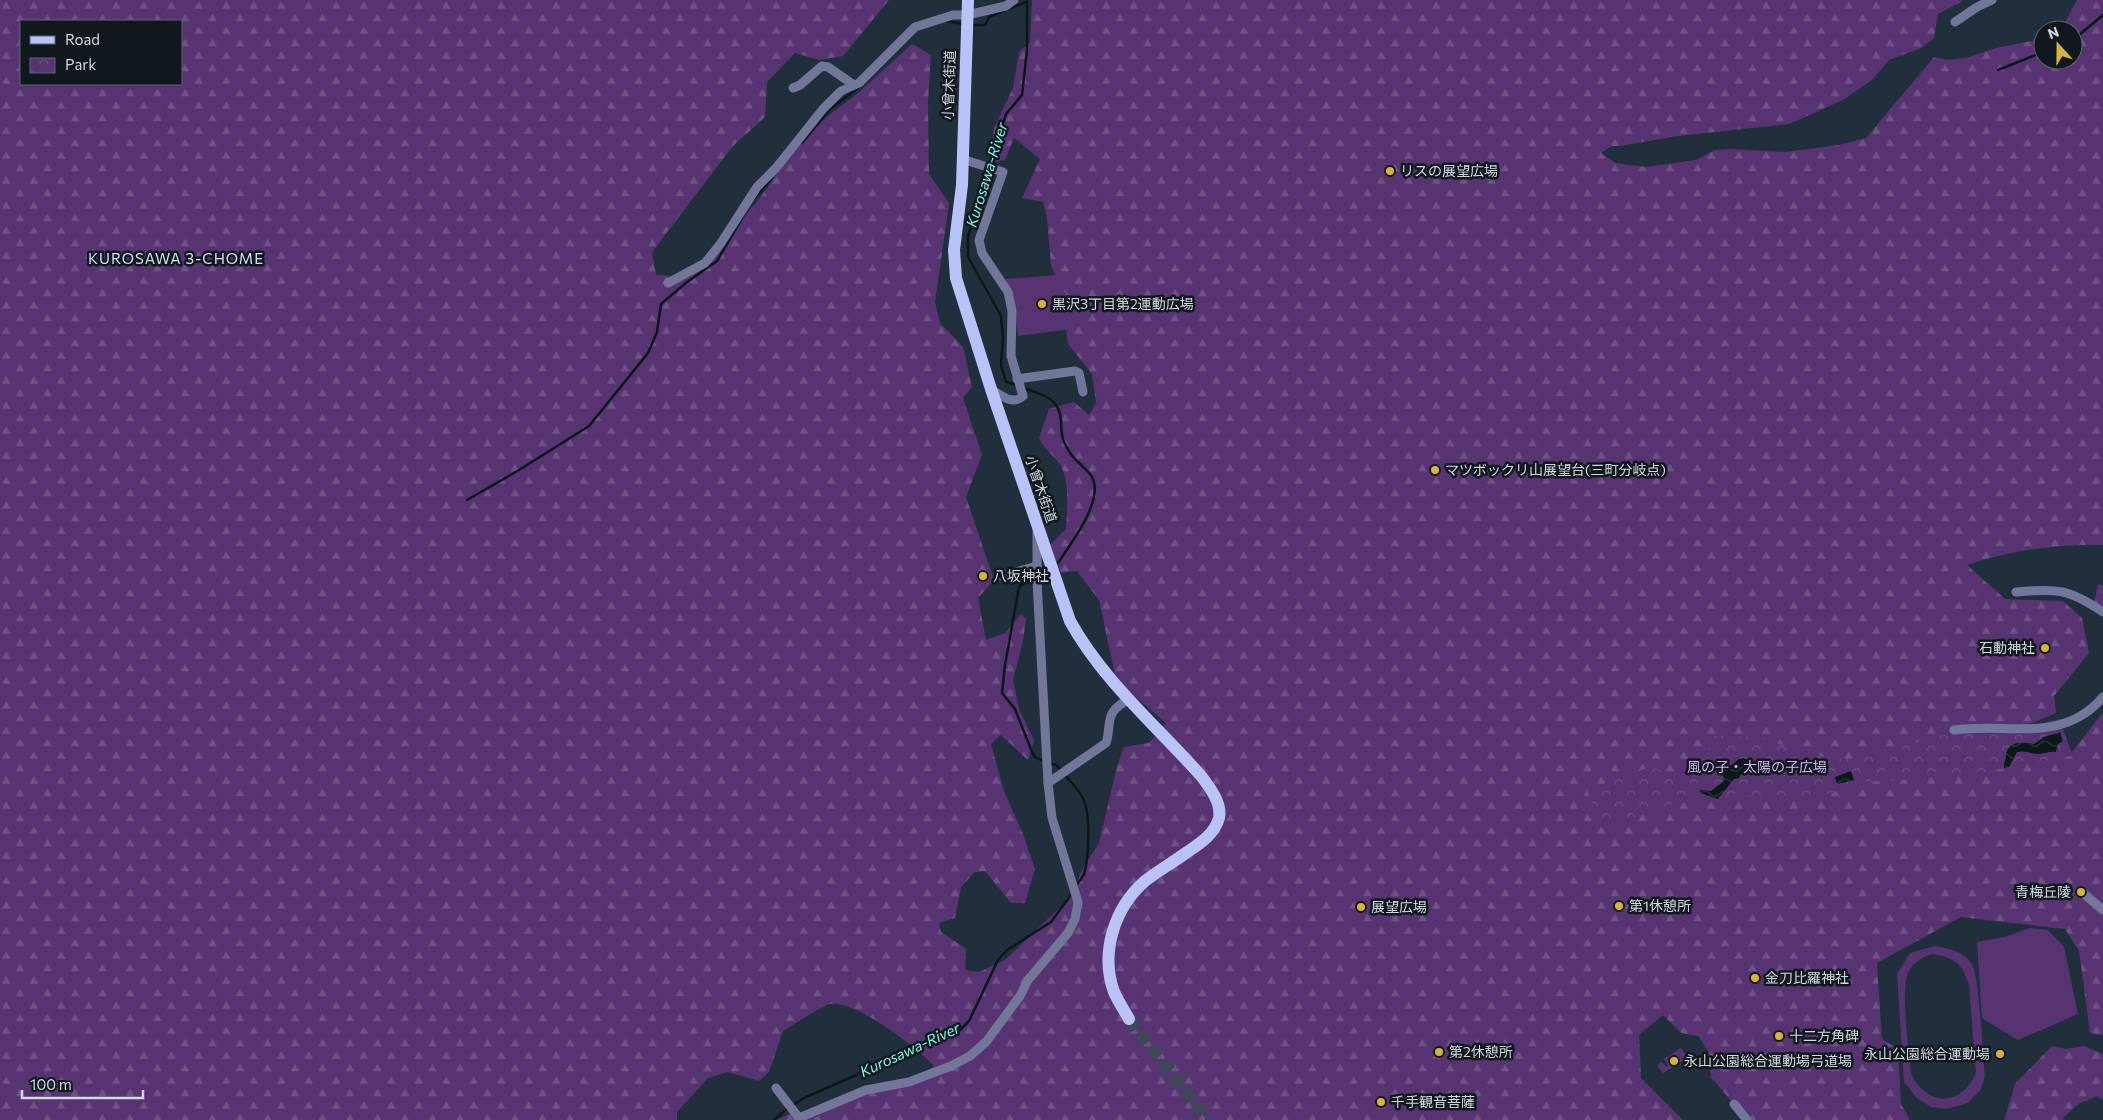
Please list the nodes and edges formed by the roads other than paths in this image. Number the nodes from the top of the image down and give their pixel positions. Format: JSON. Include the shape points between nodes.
{"nodes":[{"id":1,"x":968,"y":0,"type":"edge"},
{"id":2,"x":1014,"y":0,"type":"edge"},
{"id":3,"x":1992,"y":0,"type":"edge"},
{"id":4,"x":967,"y":21,"type":"junction"},
{"id":5,"x":1955,"y":22,"type":"dead end"},
{"id":6,"x":854,"y":85,"type":"junction"},
{"id":7,"x":794,"y":88,"type":"dead end"},
{"id":8,"x":962,"y":159,"type":"junction"},
{"id":9,"x":668,"y":283,"type":"dead end"},
{"id":10,"x":1017,"y":380,"type":"junction"},
{"id":11,"x":991,"y":390,"type":"junction"},
{"id":12,"x":1083,"y":392,"type":"dead end"},
{"id":13,"x":1045,"y":569,"type":"junction"},
{"id":14,"x":1002,"y":576,"type":"dead end"},
{"id":15,"x":2016,"y":592,"type":"dead end"},
{"id":16,"x":2103,"y":612,"type":"edge"},
{"id":17,"x":2103,"y":697,"type":"edge"},
{"id":18,"x":1128,"y":698,"type":"junction"},
{"id":19,"x":1954,"y":730,"type":"dead end"},
{"id":20,"x":1048,"y":783,"type":"junction"},
{"id":21,"x":2083,"y":894,"type":"dead end"},
{"id":22,"x":2103,"y":910,"type":"edge"},
{"id":23,"x":1129,"y":1018,"type":"tunnel mouth"},
{"id":24,"x":776,"y":1088,"type":"dead end"},
{"id":25,"x":1734,"y":1104,"type":"dead end"},
{"id":26,"x":1747,"y":1120,"type":"edge"}],
"edges":[{"from":1,"to":4,"type":"main road","name":"小曾木街道"},
{"from":2,"to":4,"type":"street"},
{"from":3,"to":5,"type":"street"},
{"from":4,"to":6,"type":"street","via":[[953,15],[915,28]]},
{"from":4,"to":8,"type":"main road","name":"小曾木街道"},
{"from":6,"to":7,"type":"street","via":[[822,66]]},
{"from":6,"to":9,"type":"street","via":[[841,91],[823,109],[757,187],[705,263]]},
{"from":8,"to":10,"type":"street","via":[[1003,172],[979,240],[982,253],[1004,284],[1011,302],[1010,356]]},
{"from":8,"to":11,"type":"main road","name":"小曾木街道","via":[[960,214],[954,250],[956,278]]},
{"from":10,"to":11,"type":"street","via":[[1023,396],[1019,400],[1012,401]]},
{"from":10,"to":12,"type":"street","via":[[1075,371]]},
{"from":11,"to":13,"type":"main road","name":"小曾木街道","via":[[1037,525]]},
{"from":13,"to":14,"type":"street"},
{"from":13,"to":18,"type":"main road","name":"小曾木街道","via":[[1082,643]]},
{"from":13,"to":20,"type":"street","via":[[1037,581]]},
{"from":15,"to":16,"type":"street","via":[[2067,592]]},
{"from":17,"to":19,"type":"street","via":[[2089,712],[2072,722],[2039,730],[1975,727]]},
{"from":18,"to":20,"type":"street","via":[[1113,712],[1106,743]]},
{"from":18,"to":23,"type":"main road","name":"小曾木街道","via":[[1202,777],[1213,792],[1219,818],[1207,838],[1145,882],[1120,911],[1110,944],[1109,968],[1114,992]]},
{"from":20,"to":24,"type":"street","via":[[1052,818],[1078,902],[1075,919],[1068,933],[1028,980],[986,1042],[951,1066],[908,1082],[866,1090],[799,1118]]},
{"from":21,"to":22,"type":"street"},
{"from":25,"to":26,"type":"street"}]}
